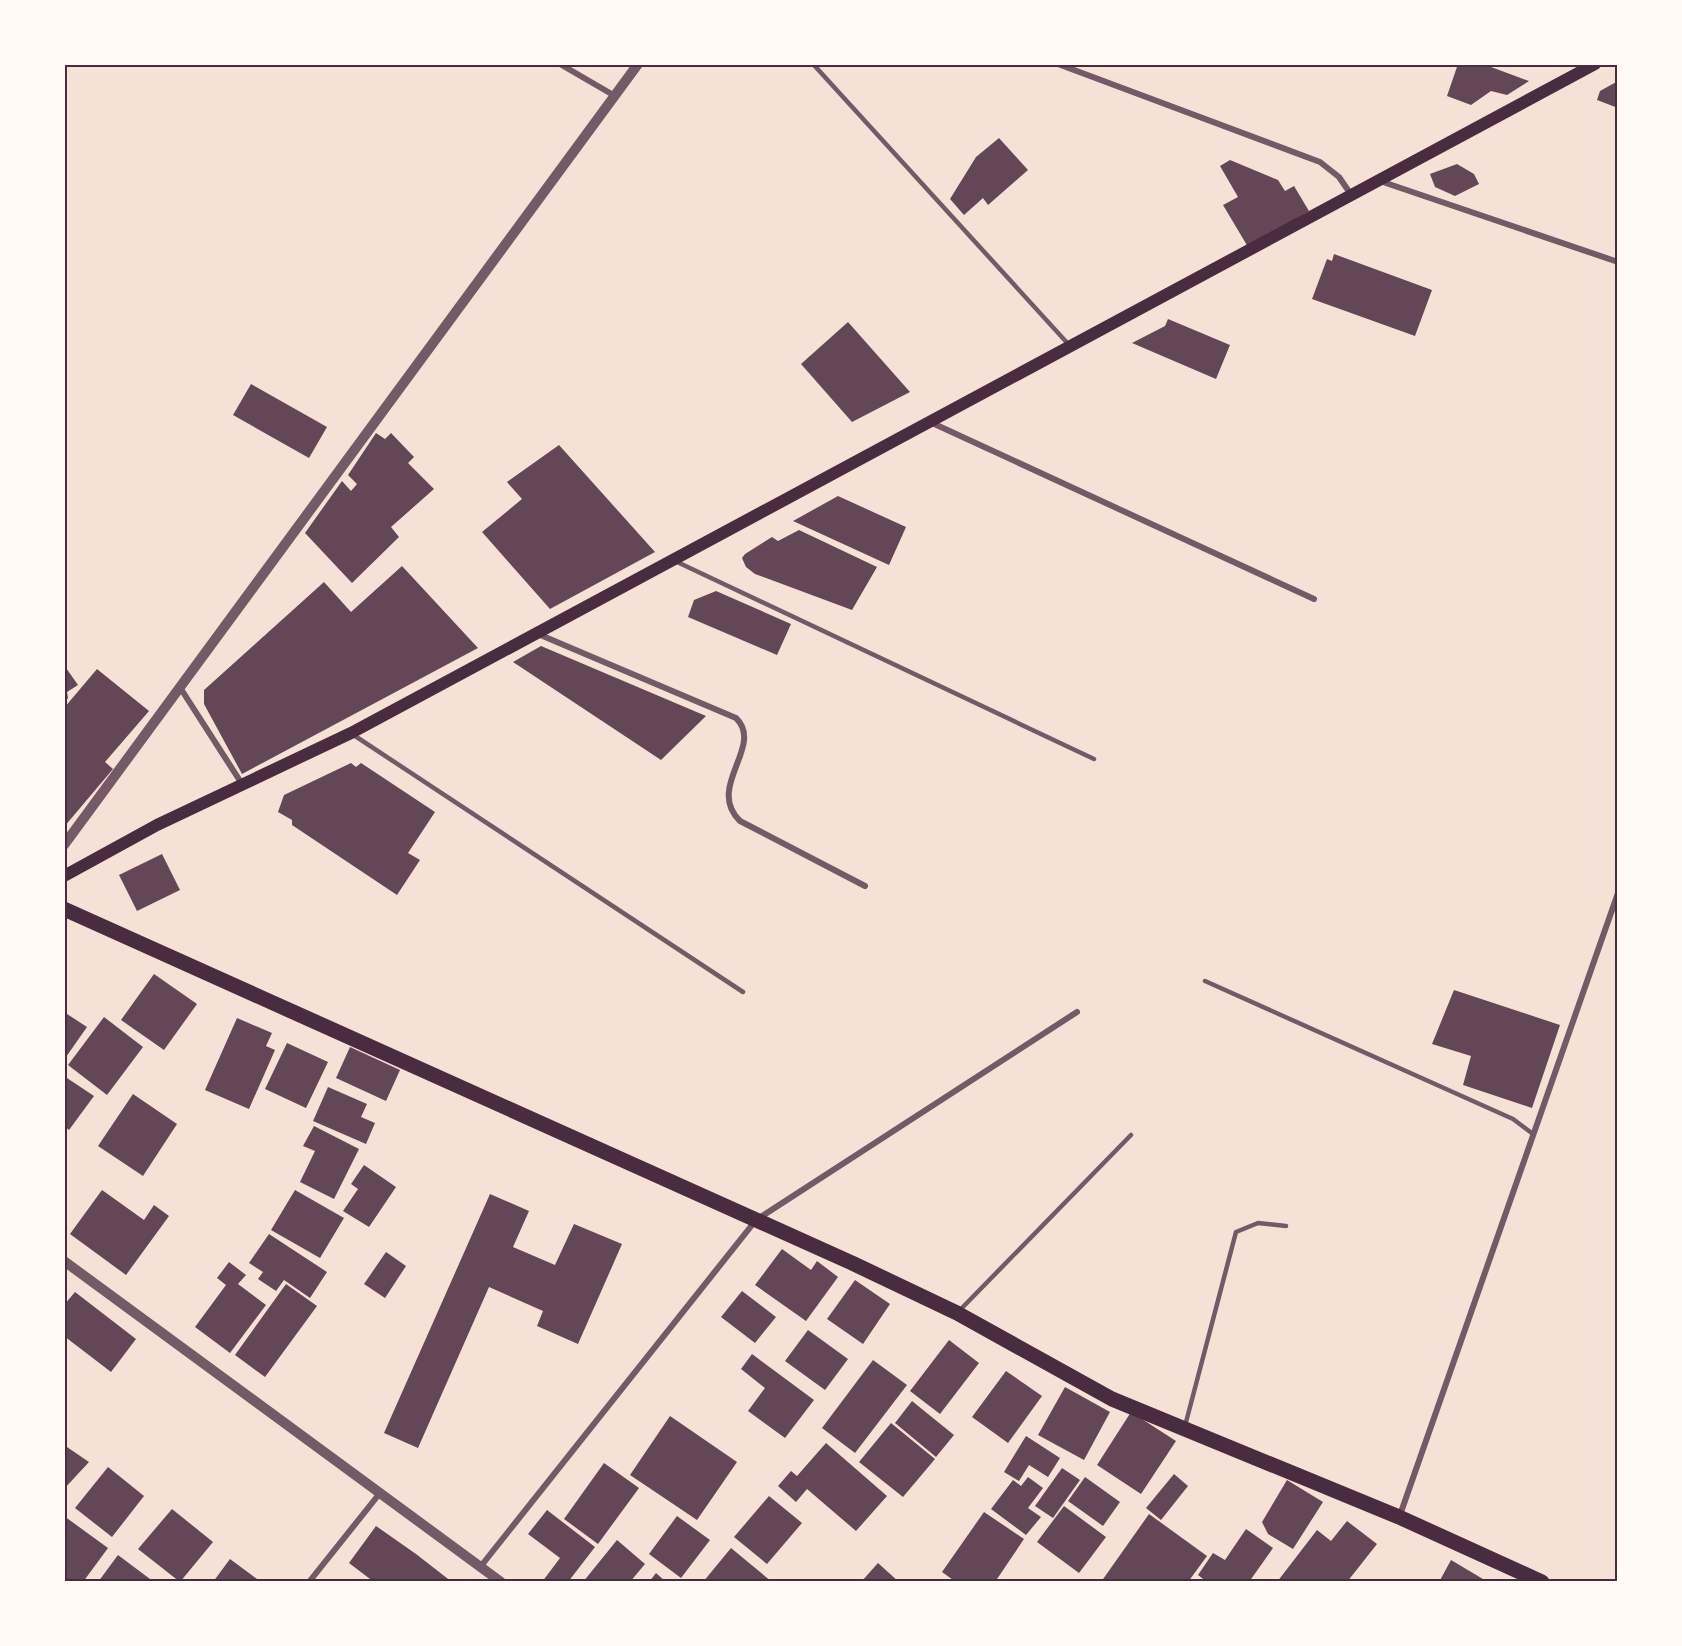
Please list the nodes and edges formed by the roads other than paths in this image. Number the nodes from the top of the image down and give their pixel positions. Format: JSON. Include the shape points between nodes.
{"nodes":[{"id":1,"x":560,"y":64,"type":"edge"},
{"id":2,"x":638,"y":64,"type":"edge"},
{"id":3,"x":813,"y":64,"type":"edge"},
{"id":4,"x":1058,"y":64,"type":"edge"},
{"id":5,"x":1595,"y":64,"type":"edge"},
{"id":6,"x":616,"y":97,"type":"junction"},
{"id":7,"x":1380,"y":181,"type":"junction"},
{"id":8,"x":1353,"y":197,"type":"junction"},
{"id":9,"x":1617,"y":262,"type":"edge"},
{"id":10,"x":1071,"y":346,"type":"junction"},
{"id":11,"x":929,"y":421,"type":"junction"},
{"id":12,"x":673,"y":560,"type":"junction"},
{"id":13,"x":1314,"y":599,"type":"dead end"},
{"id":14,"x":537,"y":633,"type":"junction"},
{"id":15,"x":181,"y":689,"type":"junction"},
{"id":16,"x":351,"y":733,"type":"junction"},
{"id":17,"x":1094,"y":759,"type":"dead end"},
{"id":18,"x":242,"y":785,"type":"junction"},
{"id":19,"x":64,"y":845,"type":"edge"},
{"id":20,"x":64,"y":876,"type":"edge"},
{"id":21,"x":865,"y":886,"type":"dead end"},
{"id":22,"x":1617,"y":893,"type":"edge"},
{"id":23,"x":64,"y":909,"type":"edge"},
{"id":24,"x":1205,"y":981,"type":"dead end"},
{"id":25,"x":743,"y":992,"type":"dead end"},
{"id":26,"x":1077,"y":1012,"type":"dead end"},
{"id":27,"x":1533,"y":1134,"type":"junction"},
{"id":28,"x":1131,"y":1135,"type":"dead end"},
{"id":29,"x":756,"y":1220,"type":"junction"},
{"id":30,"x":1286,"y":1227,"type":"dead end"},
{"id":31,"x":64,"y":1261,"type":"edge"},
{"id":32,"x":957,"y":1313,"type":"junction"},
{"id":33,"x":1185,"y":1429,"type":"junction"},
{"id":34,"x":381,"y":1492,"type":"junction"},
{"id":35,"x":1399,"y":1517,"type":"junction"},
{"id":36,"x":481,"y":1566,"type":"junction"},
{"id":37,"x":309,"y":1581,"type":"edge"},
{"id":38,"x":501,"y":1581,"type":"edge"},
{"id":39,"x":1542,"y":1581,"type":"edge"}],
"edges":[{"from":1,"to":6,"type":"street"},
{"from":2,"to":6,"type":"street"},
{"from":3,"to":10,"type":"lane"},
{"from":4,"to":8,"type":"street","via":[[1320,162],[1339,177]]},
{"from":5,"to":7,"type":"main road"},
{"from":6,"to":15,"type":"street","via":[[435,338]]},
{"from":7,"to":8,"type":"main road"},
{"from":7,"to":9,"type":"street"},
{"from":8,"to":10,"type":"main road"},
{"from":10,"to":11,"type":"main road"},
{"from":11,"to":12,"type":"main road"},
{"from":11,"to":13,"type":"street"},
{"from":12,"to":14,"type":"main road"},
{"from":12,"to":17,"type":"lane"},
{"from":14,"to":16,"type":"main road"},
{"from":14,"to":21,"type":"street","via":[[736,718],[742,723],[744,742],[728,792],[732,813],[740,821]]},
{"from":15,"to":18,"type":"street"},
{"from":15,"to":19,"type":"street"},
{"from":16,"to":18,"type":"main road"},
{"from":16,"to":25,"type":"lane"},
{"from":18,"to":20,"type":"main road","via":[[157,825]]},
{"from":22,"to":27,"type":"street"},
{"from":23,"to":29,"type":"main road"},
{"from":24,"to":27,"type":"lane","via":[[1513,1119]]},
{"from":26,"to":29,"type":"street"},
{"from":27,"to":35,"type":"street"},
{"from":28,"to":32,"type":"lane"},
{"from":29,"to":32,"type":"main road"},
{"from":29,"to":36,"type":"street"},
{"from":30,"to":33,"type":"lane","via":[[1258,1223],[1236,1232]]},
{"from":31,"to":34,"type":"street"},
{"from":32,"to":33,"type":"main road","via":[[1112,1399]]},
{"from":33,"to":35,"type":"main road"},
{"from":34,"to":36,"type":"street"},
{"from":34,"to":37,"type":"street"},
{"from":35,"to":39,"type":"main road"},
{"from":36,"to":38,"type":"street"}]}
